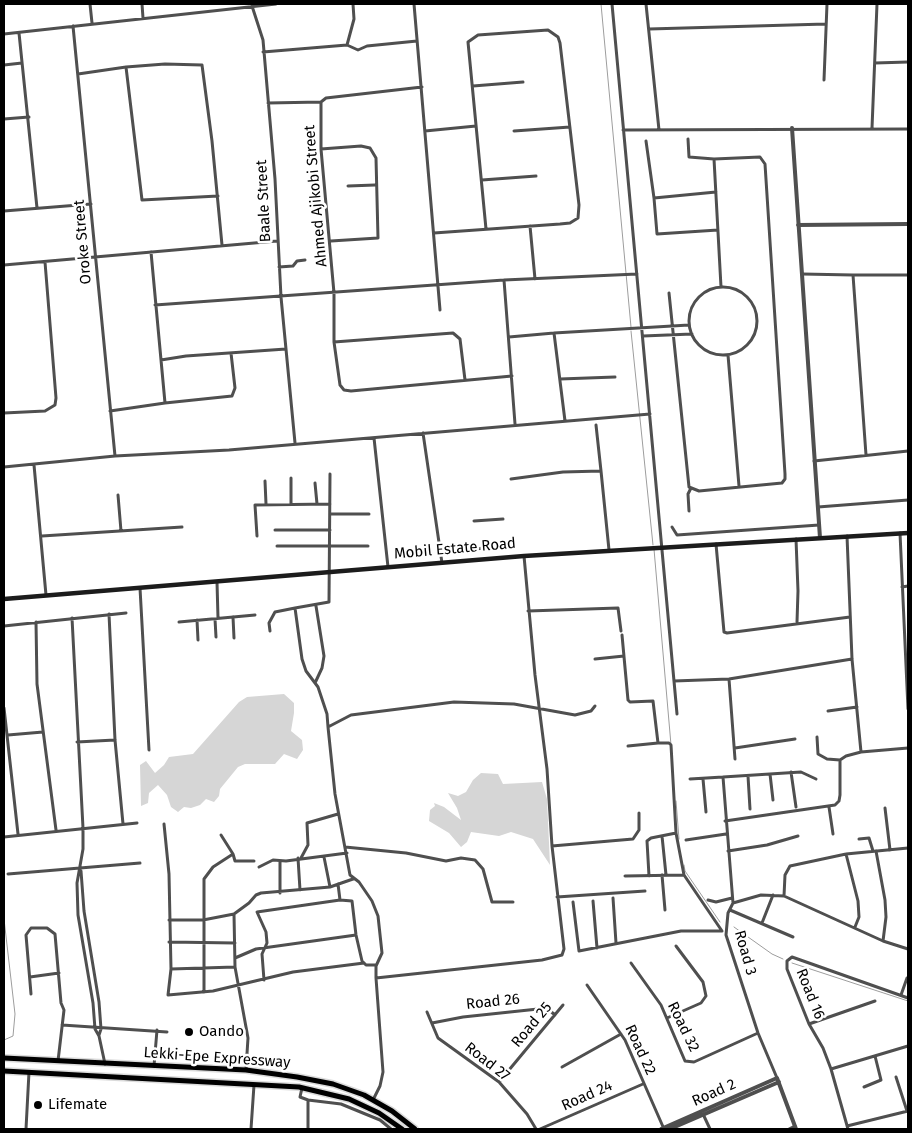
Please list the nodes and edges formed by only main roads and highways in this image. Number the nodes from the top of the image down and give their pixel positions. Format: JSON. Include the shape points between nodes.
{"nodes":[{"id":1,"x":908,"y":533,"type":"edge"},
{"id":2,"x":4,"y":600,"type":"edge"},
{"id":3,"x":4,"y":1058,"type":"edge"},
{"id":4,"x":4,"y":1071,"type":"edge"},
{"id":5,"x":292,"y":1076,"type":"junction"},
{"id":6,"x":291,"y":1086,"type":"junction"},
{"id":7,"x":402,"y":1129,"type":"edge"},
{"id":8,"x":415,"y":1129,"type":"edge"}],
"edges":[{"from":1,"to":2,"type":"main road","name":"Mobil Estate Road","via":[[524,556]]},
{"from":3,"to":5,"type":"highway","name":"Lekki-Epe Expressway","via":[[246,1070]]},
{"from":4,"to":6,"type":"highway","name":"Lekki-Epe Expressway"},
{"from":5,"to":6,"type":"highway"},
{"from":5,"to":8,"type":"highway","name":"Lekki-Epe Expressway","via":[[333,1084],[373,1100]]},
{"from":6,"to":7,"type":"highway","name":"Lekki-Epe Expressway","via":[[334,1093],[362,1104]]}]}
